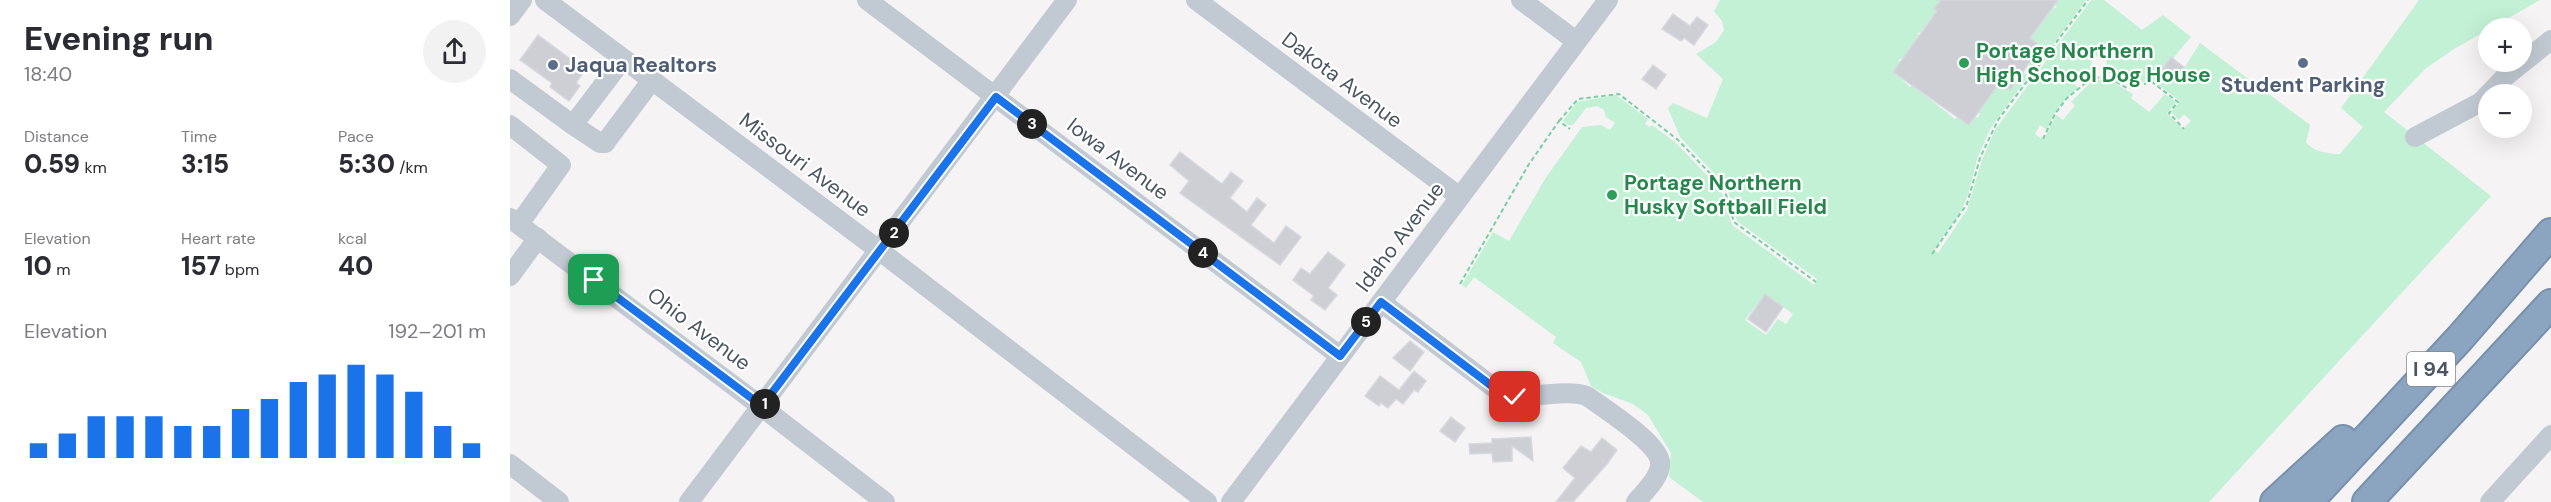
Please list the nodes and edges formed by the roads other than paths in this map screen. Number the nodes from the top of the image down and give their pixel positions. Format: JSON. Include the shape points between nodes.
{"nodes":[{"id":1,"x":522,"y":0,"type":"edge"},
{"id":2,"x":545,"y":0,"type":"edge"},
{"id":3,"x":867,"y":0,"type":"edge"},
{"id":4,"x":1066,"y":0,"type":"edge"},
{"id":5,"x":1196,"y":0,"type":"edge"},
{"id":6,"x":1521,"y":0,"type":"edge"},
{"id":7,"x":1608,"y":0,"type":"edge"},
{"id":8,"x":510,"y":16,"type":"edge"},
{"id":9,"x":2551,"y":40,"type":"edge"},
{"id":10,"x":1576,"y":41,"type":"junction"},
{"id":11,"x":623,"y":59,"type":"junction"},
{"id":12,"x":510,"y":79,"type":"edge"},
{"id":13,"x":652,"y":80,"type":"junction"},
{"id":14,"x":996,"y":97,"type":"junction"},
{"id":15,"x":510,"y":125,"type":"edge"},
{"id":16,"x":573,"y":125,"type":"junction"},
{"id":17,"x":2415,"y":137,"type":"dead end"},
{"id":18,"x":1460,"y":197,"type":"junction"},
{"id":19,"x":514,"y":221,"type":"edge"},
{"id":20,"x":2551,"y":233,"type":"edge"},
{"id":21,"x":538,"y":238,"type":"junction"},
{"id":22,"x":880,"y":251,"type":"junction"},
{"id":23,"x":510,"y":276,"type":"edge"},
{"id":24,"x":1381,"y":302,"type":"junction"},
{"id":25,"x":2551,"y":304,"type":"edge"},
{"id":26,"x":2460,"y":338,"type":"junction"},
{"id":27,"x":1340,"y":356,"type":"junction"},
{"id":28,"x":2474,"y":387,"type":"junction"},
{"id":29,"x":762,"y":406,"type":"junction"},
{"id":30,"x":2551,"y":435,"type":"edge"},
{"id":31,"x":510,"y":464,"type":"edge"},
{"id":32,"x":1238,"y":500,"type":"edge"},
{"id":33,"x":559,"y":502,"type":"edge"},
{"id":34,"x":689,"y":502,"type":"edge"},
{"id":35,"x":885,"y":502,"type":"edge"},
{"id":36,"x":1207,"y":502,"type":"edge"},
{"id":37,"x":1636,"y":502,"type":"edge"},
{"id":38,"x":2275,"y":502,"type":"edge"},
{"id":39,"x":2308,"y":502,"type":"edge"},
{"id":40,"x":2367,"y":502,"type":"edge"},
{"id":41,"x":2384,"y":502,"type":"edge"},
{"id":42,"x":2490,"y":502,"type":"edge"}],
"edges":[{"from":1,"to":8,"type":"street"},
{"from":2,"to":11,"type":"street","name":"Missouri Avenue"},
{"from":3,"to":14,"type":"street","name":"Iowa Avenue"},
{"from":4,"to":14,"type":"street"},
{"from":5,"to":18,"type":"street","name":"Dakota Avenue"},
{"from":6,"to":10,"type":"street"},
{"from":7,"to":10,"type":"street","name":"Idaho Avenue"},
{"from":9,"to":17,"type":"street","via":[[2481,102]]},
{"from":10,"to":18,"type":"street","name":"Idaho Avenue"},
{"from":11,"to":13,"type":"street","name":"Missouri Avenue"},
{"from":11,"to":16,"type":"street"},
{"from":12,"to":16,"type":"street"},
{"from":13,"to":16,"type":"street","via":[[605,142],[600,143]]},
{"from":13,"to":22,"type":"street","name":"Missouri Avenue"},
{"from":14,"to":22,"type":"street"},
{"from":14,"to":27,"type":"street","name":"Iowa Avenue"},
{"from":15,"to":19,"type":"street","via":[[561,165]]},
{"from":18,"to":24,"type":"street","name":"Idaho Avenue"},
{"from":19,"to":21,"type":"street","name":"Ohio Avenue"},
{"from":20,"to":26,"type":"highway","number":"I 94"},
{"from":21,"to":23,"type":"street"},
{"from":21,"to":29,"type":"street","name":"Ohio Avenue"},
{"from":22,"to":29,"type":"street"},
{"from":22,"to":36,"type":"street","name":"Missouri Avenue"},
{"from":24,"to":27,"type":"street","name":"Idaho Avenue"},
{"from":24,"to":37,"type":"street","via":[[1507,395],[1575,392],[1587,396],[1647,442],[1660,462],[1653,481]]},
{"from":25,"to":28,"type":"highway","number":"I 94"},
{"from":26,"to":38,"type":"highway"},
{"from":26,"to":39,"type":"highway","number":"I 94"},
{"from":27,"to":32,"type":"street","name":"Idaho Avenue"},
{"from":28,"to":40,"type":"highway","number":"I 94"},
{"from":28,"to":41,"type":"highway"},
{"from":29,"to":34,"type":"street"},
{"from":29,"to":35,"type":"street","name":"Ohio Avenue"},
{"from":30,"to":42,"type":"street"},
{"from":31,"to":33,"type":"street"}]}
